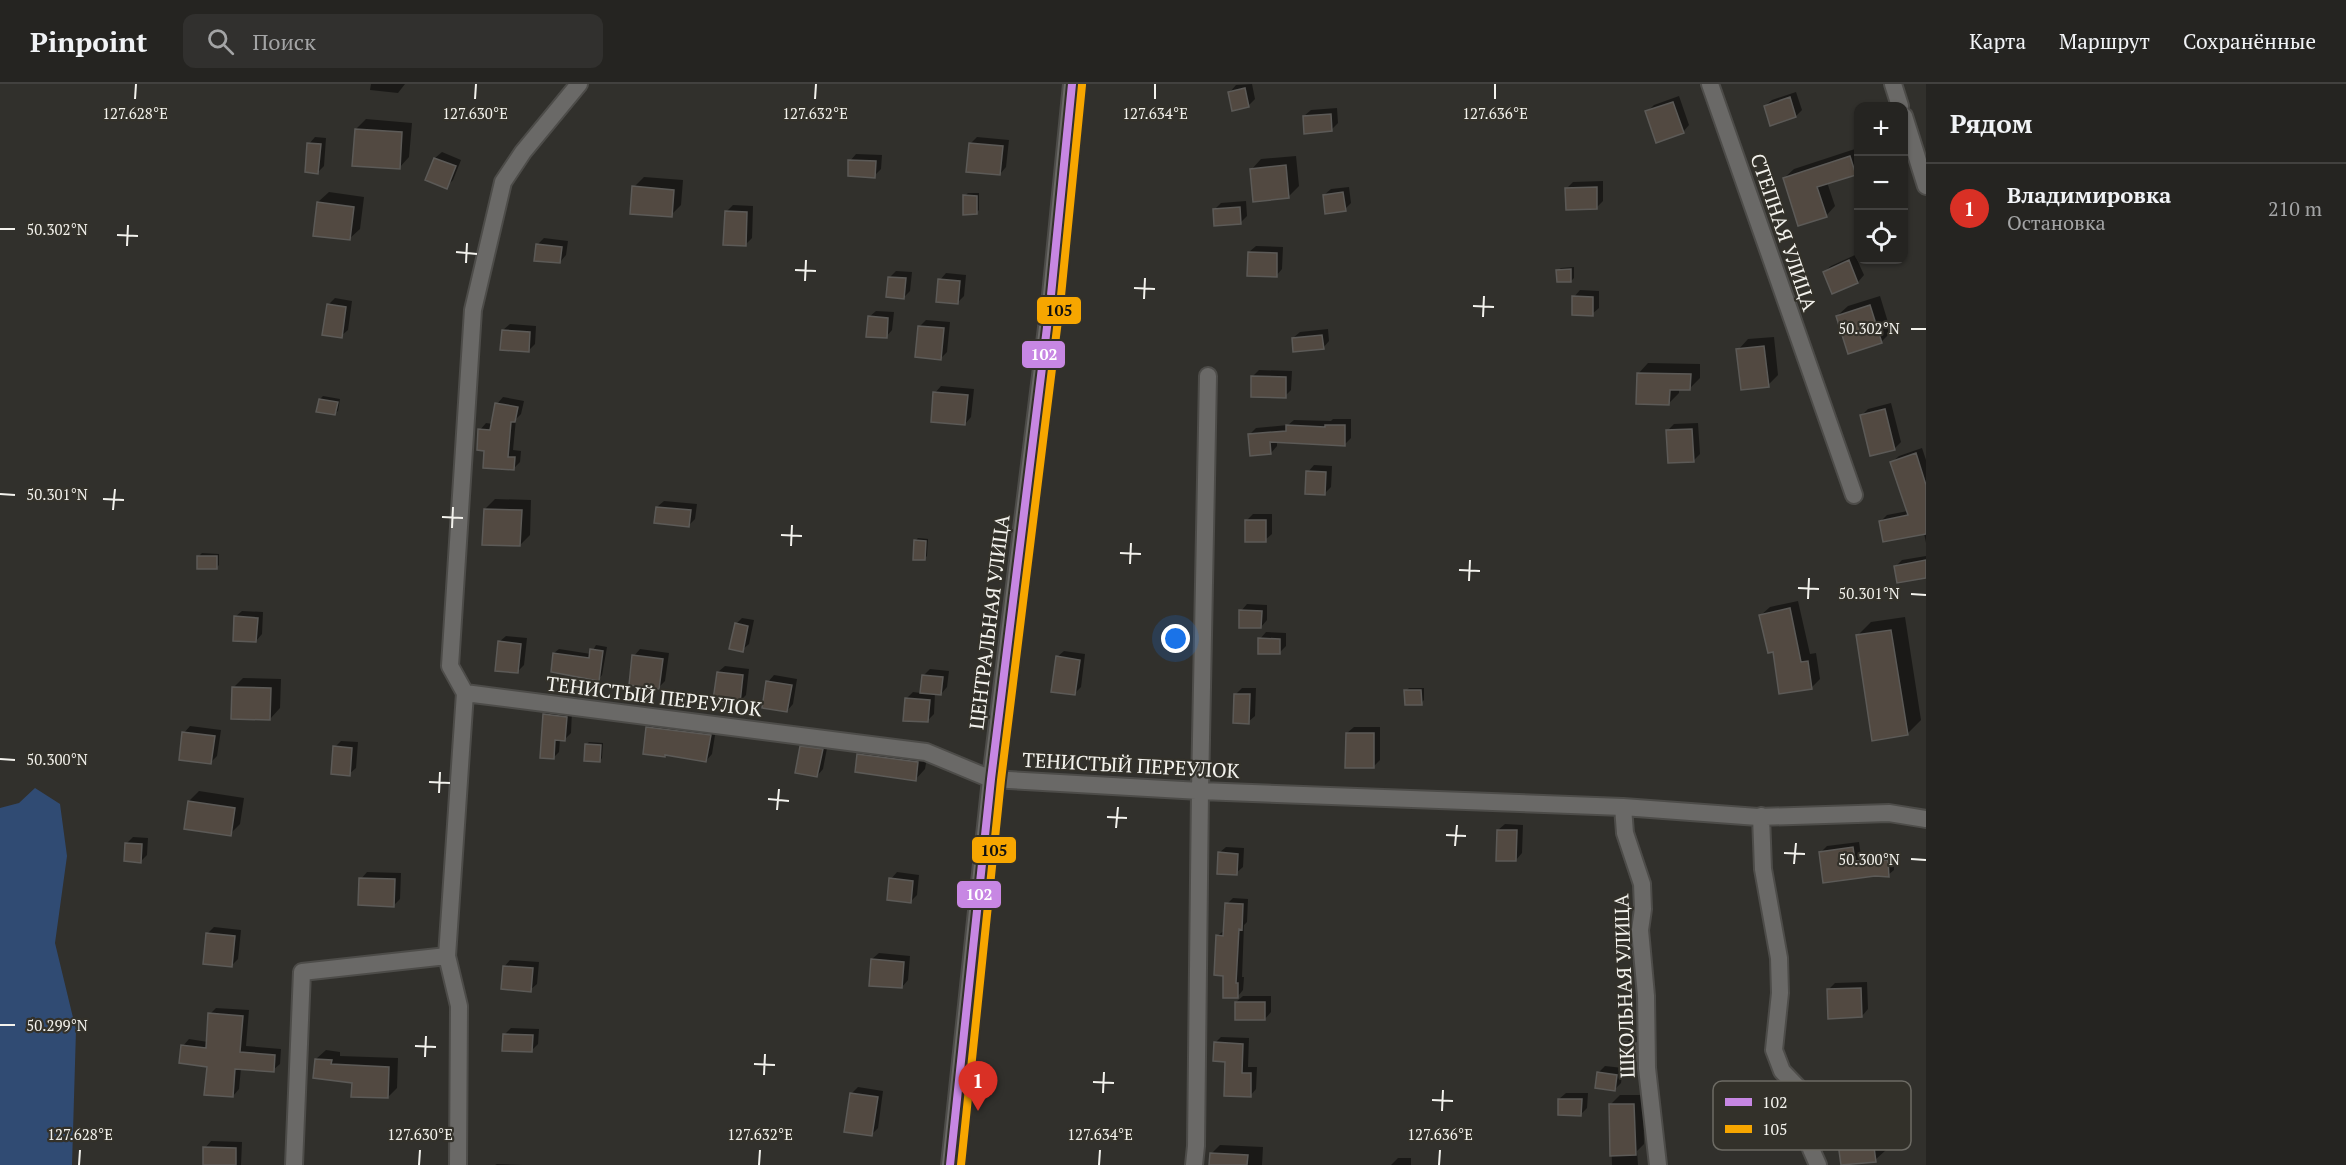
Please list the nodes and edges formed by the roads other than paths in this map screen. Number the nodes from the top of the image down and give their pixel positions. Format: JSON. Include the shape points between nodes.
{"nodes":[{"id":1,"x":579,"y":84,"type":"edge"},
{"id":2,"x":1072,"y":84,"type":"edge"},
{"id":3,"x":1710,"y":84,"type":"edge"},
{"id":4,"x":1893,"y":84,"type":"edge"},
{"id":5,"x":1899,"y":102,"type":"edge"},
{"id":6,"x":1908,"y":129,"type":"edge"},
{"id":7,"x":1926,"y":186,"type":"edge"},
{"id":8,"x":1209,"y":376,"type":"dead end"},
{"id":9,"x":1854,"y":495,"type":"dead end"},
{"id":10,"x":465,"y":693,"type":"junction"},
{"id":11,"x":991,"y":779,"type":"junction"},
{"id":12,"x":1200,"y":790,"type":"junction"},
{"id":13,"x":1623,"y":807,"type":"junction"},
{"id":14,"x":1761,"y":816,"type":"junction"},
{"id":15,"x":1926,"y":819,"type":"edge"},
{"id":16,"x":447,"y":956,"type":"junction"},
{"id":17,"x":1792,"y":1081,"type":"edge"},
{"id":18,"x":1811,"y":1150,"type":"edge"},
{"id":19,"x":294,"y":1165,"type":"edge"},
{"id":20,"x":458,"y":1165,"type":"edge"},
{"id":21,"x":950,"y":1165,"type":"edge"},
{"id":22,"x":1194,"y":1165,"type":"edge"},
{"id":23,"x":1658,"y":1165,"type":"edge"},
{"id":24,"x":1818,"y":1165,"type":"edge"}],
"edges":[{"from":1,"to":10,"type":"street","via":[[503,182],[473,310],[450,666]]},
{"from":2,"to":11,"type":"street","name":"ЦЕНТРАЛЬНАЯ УЛИЦА","via":[[1051,295]]},
{"from":3,"to":9,"type":"street","name":"СТЕПНАЯ УЛИЦА"},
{"from":4,"to":5,"type":"street"},
{"from":6,"to":7,"type":"street"},
{"from":8,"to":12,"type":"street"},
{"from":10,"to":11,"type":"street","name":"ТЕНИСТЫЙ ПЕРЕУЛОК","via":[[926,752]]},
{"from":10,"to":16,"type":"street"},
{"from":11,"to":12,"type":"street","name":"ТЕНИСТЫЙ ПЕРЕУЛОК"},
{"from":11,"to":21,"type":"street","name":"ЦЕНТРАЛЬНАЯ УЛИЦА"},
{"from":12,"to":13,"type":"street","name":"ТЕНИСТЫЙ ПЕРЕУЛОК"},
{"from":12,"to":22,"type":"street"},
{"from":13,"to":14,"type":"street","name":"ТЕНИСТЫЙ ПЕРЕУЛОК"},
{"from":13,"to":23,"type":"street","name":"ШКОЛЬНАЯ УЛИЦА","via":[[1625,833],[1642,884],[1640,930],[1647,1068]]},
{"from":14,"to":15,"type":"street","name":"ТЕНИСТЫЙ ПЕРЕУЛОК","via":[[1889,813]]},
{"from":14,"to":17,"type":"street","via":[[1763,869],[1779,958],[1774,1050],[1782,1071]]},
{"from":16,"to":19,"type":"street","via":[[302,972]]},
{"from":16,"to":20,"type":"street","via":[[459,1006]]},
{"from":18,"to":24,"type":"street"}]}
